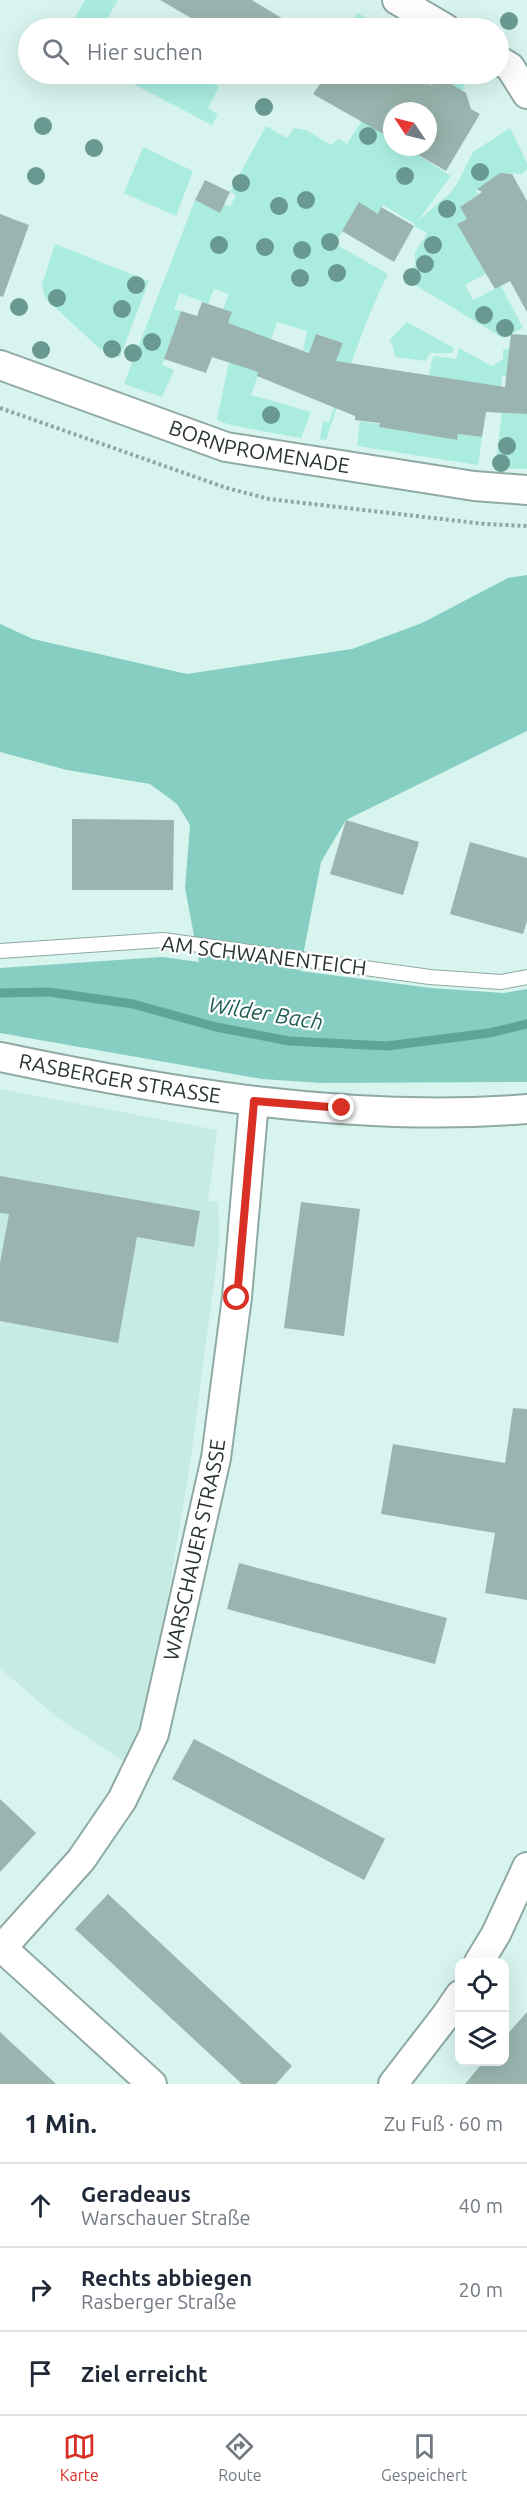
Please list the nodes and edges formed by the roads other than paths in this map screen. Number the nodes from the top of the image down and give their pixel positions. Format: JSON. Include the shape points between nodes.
{"nodes":[{"id":1,"x":396,"y":0,"type":"edge"},
{"id":2,"x":428,"y":18,"type":"edge"},
{"id":3,"x":512,"y":59,"type":"edge"},
{"id":4,"x":527,"y":94,"type":"edge"},
{"id":5,"x":0,"y":364,"type":"edge"},
{"id":6,"x":527,"y":490,"type":"edge"},
{"id":7,"x":0,"y":951,"type":"edge"},
{"id":8,"x":527,"y":977,"type":"edge"},
{"id":9,"x":0,"y":1057,"type":"edge"},
{"id":10,"x":254,"y":1101,"type":"junction"},
{"id":11,"x":527,"y":1109,"type":"edge"},
{"id":12,"x":527,"y":1867,"type":"edge"},
{"id":13,"x":1,"y":1947,"type":"edge"},
{"id":14,"x":481,"y":1958,"type":"edge"},
{"id":15,"x":455,"y":2001,"type":"edge"},
{"id":16,"x":152,"y":2084,"type":"edge"},
{"id":17,"x":393,"y":2084,"type":"edge"}],
"edges":[{"from":1,"to":2,"type":"street"},
{"from":3,"to":4,"type":"street"},
{"from":5,"to":6,"type":"street","name":"BORNPROMENADE","via":[[226,447],[474,486]]},
{"from":7,"to":8,"type":"lane","name":"AM SCHWANENTEICH","via":[[164,940],[430,977],[501,982]]},
{"from":9,"to":10,"type":"street","name":"RASBERGER STRASSE","via":[[123,1083]]},
{"from":10,"to":11,"type":"street","name":"RASBERGER STRASSE","via":[[406,1111]]},
{"from":10,"to":13,"type":"street","name":"WARSCHAUER STRASSE","via":[[237,1298],[216,1458],[154,1734],[122,1800],[81,1860]]},
{"from":12,"to":14,"type":"street"},
{"from":13,"to":16,"type":"street"},
{"from":15,"to":17,"type":"street"}]}
